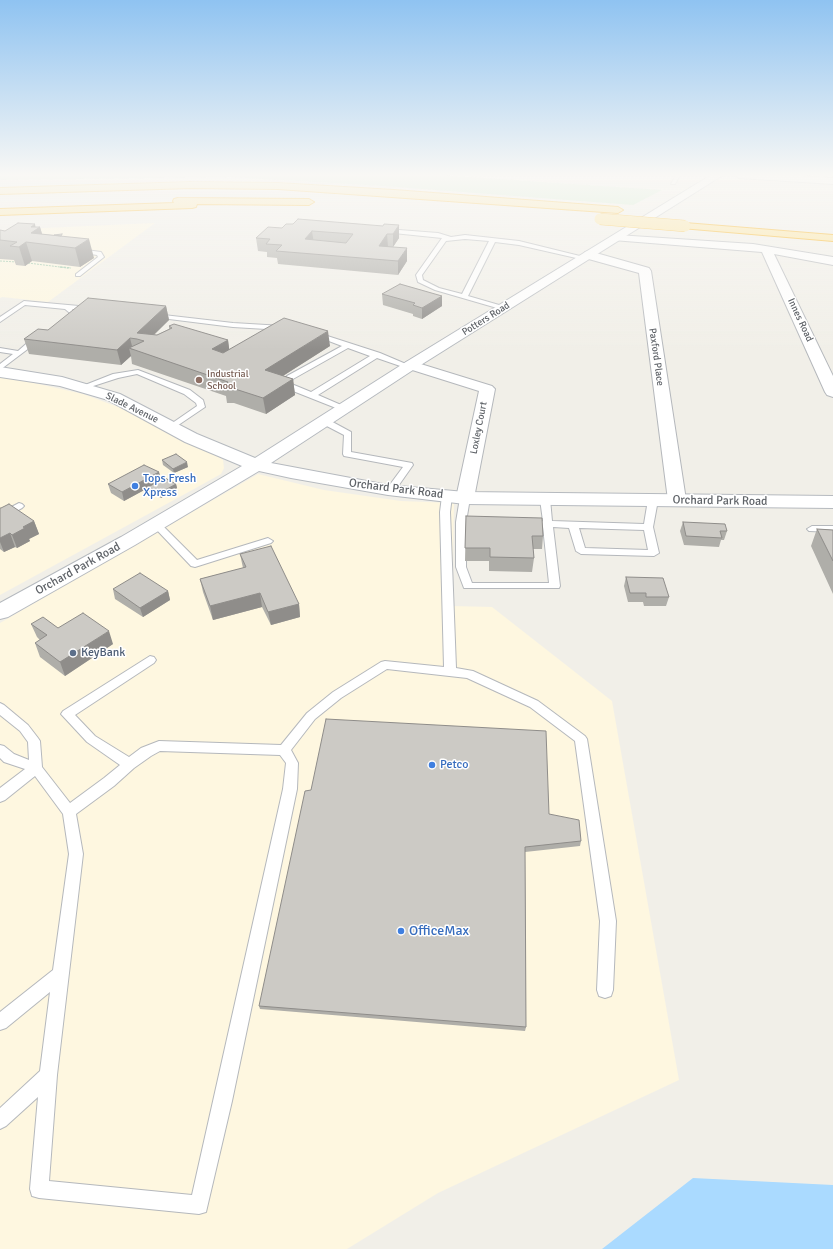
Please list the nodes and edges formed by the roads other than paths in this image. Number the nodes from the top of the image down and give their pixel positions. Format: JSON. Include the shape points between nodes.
{"nodes":[{"id":1,"x":419,"y":233,"type":"edge"},
{"id":2,"x":625,"y":233,"type":"edge"},
{"id":3,"x":794,"y":233,"type":"edge"},
{"id":4,"x":449,"y":238,"type":"junction"},
{"id":5,"x":617,"y":238,"type":"junction"},
{"id":6,"x":833,"y":238,"type":"edge"},
{"id":7,"x":493,"y":240,"type":"junction"},
{"id":8,"x":766,"y":249,"type":"junction"},
{"id":9,"x":86,"y":252,"type":"edge"},
{"id":10,"x":587,"y":256,"type":"junction"},
{"id":11,"x":833,"y":261,"type":"edge"},
{"id":12,"x":78,"y":272,"type":"road end"},
{"id":13,"x":464,"y":297,"type":"junction"},
{"id":14,"x":66,"y":307,"type":"junction"},
{"id":15,"x":504,"y":308,"type":"junction"},
{"id":16,"x":96,"y":310,"type":"edge"},
{"id":17,"x":148,"y":316,"type":"edge"},
{"id":18,"x":65,"y":317,"type":"edge"},
{"id":19,"x":0,"y":320,"type":"edge"},
{"id":20,"x":291,"y":329,"type":"edge"},
{"id":21,"x":306,"y":331,"type":"edge"},
{"id":22,"x":42,"y":335,"type":"edge"},
{"id":23,"x":348,"y":345,"type":"junction"},
{"id":24,"x":0,"y":350,"type":"edge"},
{"id":25,"x":18,"y":353,"type":"junction"},
{"id":26,"x":377,"y":356,"type":"junction"},
{"id":27,"x":410,"y":366,"type":"junction"},
{"id":28,"x":0,"y":368,"type":"edge"},
{"id":29,"x":0,"y":372,"type":"edge"},
{"id":30,"x":84,"y":387,"type":"junction"},
{"id":31,"x":833,"y":392,"type":"edge"},
{"id":32,"x":312,"y":396,"type":"junction"},
{"id":33,"x":344,"y":408,"type":"junction"},
{"id":34,"x":324,"y":421,"type":"junction"},
{"id":35,"x":171,"y":428,"type":"junction"},
{"id":36,"x":256,"y":465,"type":"junction"},
{"id":37,"x":391,"y":490,"type":"junction"},
{"id":38,"x":456,"y":497,"type":"junction"},
{"id":39,"x":545,"y":499,"type":"junction"},
{"id":40,"x":653,"y":500,"type":"junction"},
{"id":41,"x":678,"y":500,"type":"junction"},
{"id":42,"x":833,"y":502,"type":"edge"},
{"id":43,"x":19,"y":506,"type":"dead end"},
{"id":44,"x":0,"y":517,"type":"edge"},
{"id":45,"x":156,"y":524,"type":"junction"},
{"id":46,"x":535,"y":524,"type":"edge"},
{"id":47,"x":549,"y":524,"type":"junction"},
{"id":48,"x":573,"y":525,"type":"junction"},
{"id":49,"x":648,"y":527,"type":"junction"},
{"id":50,"x":812,"y":529,"type":"dead end"},
{"id":51,"x":833,"y":529,"type":"edge"},
{"id":52,"x":268,"y":541,"type":"dead end"},
{"id":53,"x":0,"y":612,"type":"edge"},
{"id":54,"x":150,"y":660,"type":"dead end"},
{"id":55,"x":450,"y":672,"type":"junction"},
{"id":56,"x":0,"y":708,"type":"edge"},
{"id":57,"x":0,"y":750,"type":"edge"},
{"id":58,"x":284,"y":750,"type":"junction"},
{"id":59,"x":129,"y":764,"type":"junction"},
{"id":60,"x":36,"y":768,"type":"junction"},
{"id":61,"x":0,"y":796,"type":"edge"},
{"id":62,"x":68,"y":812,"type":"junction"},
{"id":63,"x":61,"y":974,"type":"junction"},
{"id":64,"x":605,"y":990,"type":"dead end"},
{"id":65,"x":0,"y":1022,"type":"edge"},
{"id":66,"x":48,"y":1075,"type":"junction"},
{"id":67,"x":0,"y":1120,"type":"edge"}],
"edges":[{"from":1,"to":4,"type":"lane"},
{"from":2,"to":5,"type":"street","name":"Potters Road"},
{"from":3,"to":6,"type":"highway"},
{"from":4,"to":7,"type":"lane"},
{"from":4,"to":13,"type":"lane","via":[[444,239],[419,275],[420,281]]},
{"from":5,"to":8,"type":"street"},
{"from":5,"to":10,"type":"street","name":"Potters Road"},
{"from":7,"to":10,"type":"lane"},
{"from":7,"to":13,"type":"lane"},
{"from":8,"to":11,"type":"street"},
{"from":8,"to":31,"type":"street","name":"Innes Road"},
{"from":9,"to":12,"type":"lane","via":[[99,253],[101,257]]},
{"from":10,"to":15,"type":"street","name":"Potters Road"},
{"from":10,"to":41,"type":"street","name":"Paxford Place","via":[[645,271]]},
{"from":13,"to":15,"type":"lane"},
{"from":14,"to":16,"type":"lane"},
{"from":14,"to":18,"type":"lane","via":[[71,312]]},
{"from":14,"to":19,"type":"lane","via":[[24,303]]},
{"from":15,"to":27,"type":"street","name":"Potters Road"},
{"from":17,"to":20,"type":"lane"},
{"from":21,"to":23,"type":"lane"},
{"from":22,"to":25,"type":"lane"},
{"from":23,"to":26,"type":"lane"},
{"from":23,"to":32,"type":"lane","via":[[290,378],[287,383],[290,387]]},
{"from":24,"to":25,"type":"lane"},
{"from":25,"to":28,"type":"lane"},
{"from":26,"to":27,"type":"lane"},
{"from":26,"to":32,"type":"lane"},
{"from":27,"to":33,"type":"street","name":"Potters Road"},
{"from":27,"to":38,"type":"street","name":"Loxley Court","via":[[487,389]]},
{"from":29,"to":30,"type":"street","name":"Slade Avenue"},
{"from":30,"to":35,"type":"street","name":"Slade Avenue","via":[[119,400]]},
{"from":30,"to":35,"type":"lane","via":[[116,376],[138,372],[187,392],[200,402],[201,407]]},
{"from":32,"to":33,"type":"lane"},
{"from":33,"to":34,"type":"street","name":"Potters Road"},
{"from":34,"to":36,"type":"street","name":"Potters Road"},
{"from":34,"to":37,"type":"lane","via":[[348,434],[347,454],[408,465]]},
{"from":35,"to":36,"type":"street","name":"Slade Avenue"},
{"from":36,"to":37,"type":"street","name":"Orchard Park Road"},
{"from":36,"to":45,"type":"street","name":"Orchard Park Road"},
{"from":37,"to":38,"type":"street","name":"Orchard Park Road"},
{"from":38,"to":39,"type":"street","name":"Orchard Park Road"},
{"from":38,"to":47,"type":"lane","via":[[465,522],[461,567],[468,586],[555,586]]},
{"from":38,"to":55,"type":"lane","via":[[446,512]]},
{"from":39,"to":40,"type":"street","name":"Orchard Park Road"},
{"from":39,"to":47,"type":"lane"},
{"from":40,"to":41,"type":"street","name":"Orchard Park Road"},
{"from":40,"to":49,"type":"lane"},
{"from":41,"to":42,"type":"street","name":"Orchard Park Road"},
{"from":43,"to":44,"type":"lane"},
{"from":45,"to":52,"type":"lane","via":[[195,564]]},
{"from":45,"to":53,"type":"street","name":"Orchard Park Road"},
{"from":46,"to":47,"type":"lane"},
{"from":47,"to":48,"type":"lane"},
{"from":48,"to":49,"type":"lane"},
{"from":48,"to":49,"type":"lane","via":[[581,551],[654,553]]},
{"from":50,"to":51,"type":"lane"},
{"from":54,"to":59,"type":"lane","via":[[67,714],[91,739]]},
{"from":55,"to":58,"type":"lane","via":[[385,665],[337,695],[311,716]]},
{"from":55,"to":64,"type":"lane","via":[[469,674],[534,704],[581,739],[608,921]]},
{"from":56,"to":60,"type":"lane","via":[[24,728],[34,741]]},
{"from":57,"to":60,"type":"lane","via":[[8,758]]},
{"from":58,"to":59,"type":"lane","via":[[159,746]]},
{"from":58,"to":66,"type":"lane","via":[[292,763],[290,789],[224,1101],[199,1205],[39,1189]]},
{"from":59,"to":62,"type":"lane"},
{"from":60,"to":61,"type":"lane"},
{"from":60,"to":62,"type":"lane"},
{"from":62,"to":63,"type":"lane","via":[[74,828],[76,854]]},
{"from":63,"to":65,"type":"lane"},
{"from":63,"to":66,"type":"lane"},
{"from":66,"to":67,"type":"lane"}]}
